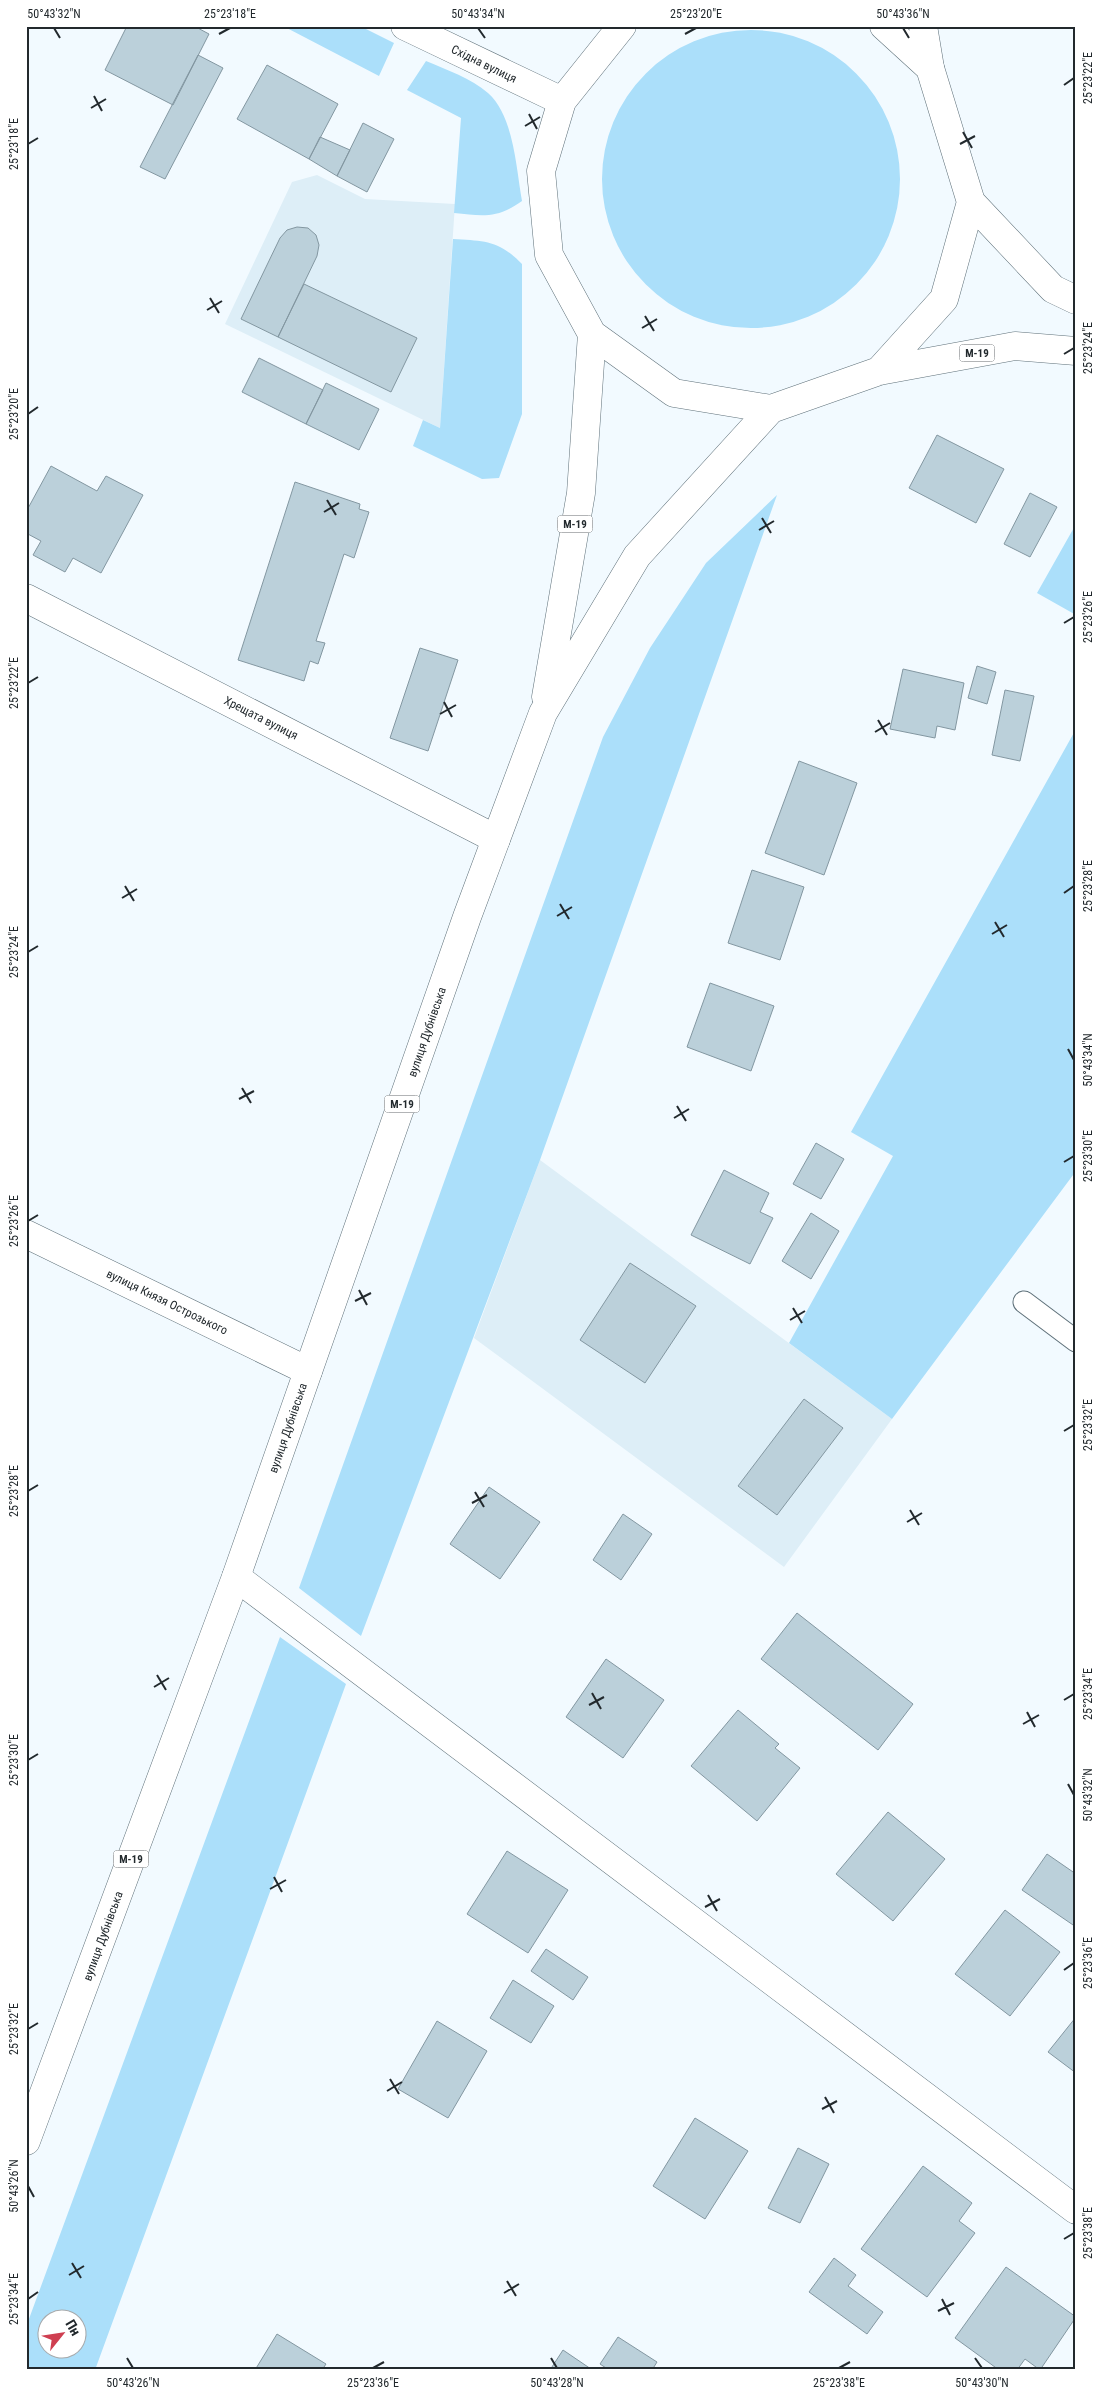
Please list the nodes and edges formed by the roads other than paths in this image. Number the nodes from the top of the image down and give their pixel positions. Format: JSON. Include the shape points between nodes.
{"nodes":[{"id":1,"x":405,"y":26,"type":"edge"},
{"id":2,"x":622,"y":26,"type":"edge"},
{"id":3,"x":884,"y":26,"type":"edge"},
{"id":4,"x":923,"y":26,"type":"edge"},
{"id":5,"x":930,"y":68,"type":"junction"},
{"id":6,"x":562,"y":102,"type":"junction"},
{"id":7,"x":971,"y":202,"type":"junction"},
{"id":8,"x":1076,"y":300,"type":"edge"},
{"id":9,"x":592,"y":334,"type":"junction"},
{"id":10,"x":1076,"y":351,"type":"edge"},
{"id":11,"x":879,"y":370,"type":"junction"},
{"id":12,"x":771,"y":409,"type":"junction"},
{"id":13,"x":26,"y":598,"type":"edge"},
{"id":14,"x":543,"y":713,"type":"junction"},
{"id":15,"x":496,"y":839,"type":"junction"},
{"id":16,"x":26,"y":1234,"type":"edge"},
{"id":17,"x":1024,"y":1302,"type":"dead end"},
{"id":18,"x":1076,"y":1341,"type":"edge"},
{"id":19,"x":308,"y":1371,"type":"junction"},
{"id":20,"x":236,"y":1577,"type":"junction"},
{"id":21,"x":26,"y":2141,"type":"edge"},
{"id":22,"x":1076,"y":2210,"type":"edge"}],
"edges":[{"from":1,"to":6,"type":"main road","name":"Східна вулиця"},
{"from":2,"to":6,"type":"main road","number":"М-19"},
{"from":3,"to":5,"type":"main road"},
{"from":4,"to":5,"type":"main road"},
{"from":5,"to":7,"type":"main road"},
{"from":6,"to":9,"type":"main road","number":"М-19","via":[[541,171],[549,255]]},
{"from":7,"to":8,"type":"main road","via":[[1053,289]]},
{"from":7,"to":11,"type":"main road","number":"М-19","via":[[944,299]]},
{"from":9,"to":12,"type":"main road","number":"М-19","via":[[674,394]]},
{"from":9,"to":14,"type":"main road","number":"М-19","via":[[581,493]]},
{"from":10,"to":11,"type":"main road","number":"М-19","via":[[1015,346]]},
{"from":11,"to":12,"type":"main road","number":"М-19"},
{"from":12,"to":14,"type":"main road","number":"М-19","via":[[637,556]]},
{"from":13,"to":15,"type":"main road","name":"Хрещата вулиця"},
{"from":14,"to":15,"type":"main road","name":"вулиця Дубнівська","number":"М-19"},
{"from":15,"to":19,"type":"main road","name":"вулиця Дубнівська","number":"М-19"},
{"from":16,"to":19,"type":"main road","name":"вулиця Князя Острозького"},
{"from":17,"to":18,"type":"lane"},
{"from":19,"to":20,"type":"main road","name":"вулиця Дубнівська","number":"М-19"},
{"from":20,"to":21,"type":"main road","name":"вулиця Дубнівська","number":"М-19"},
{"from":20,"to":22,"type":"main road"}]}
